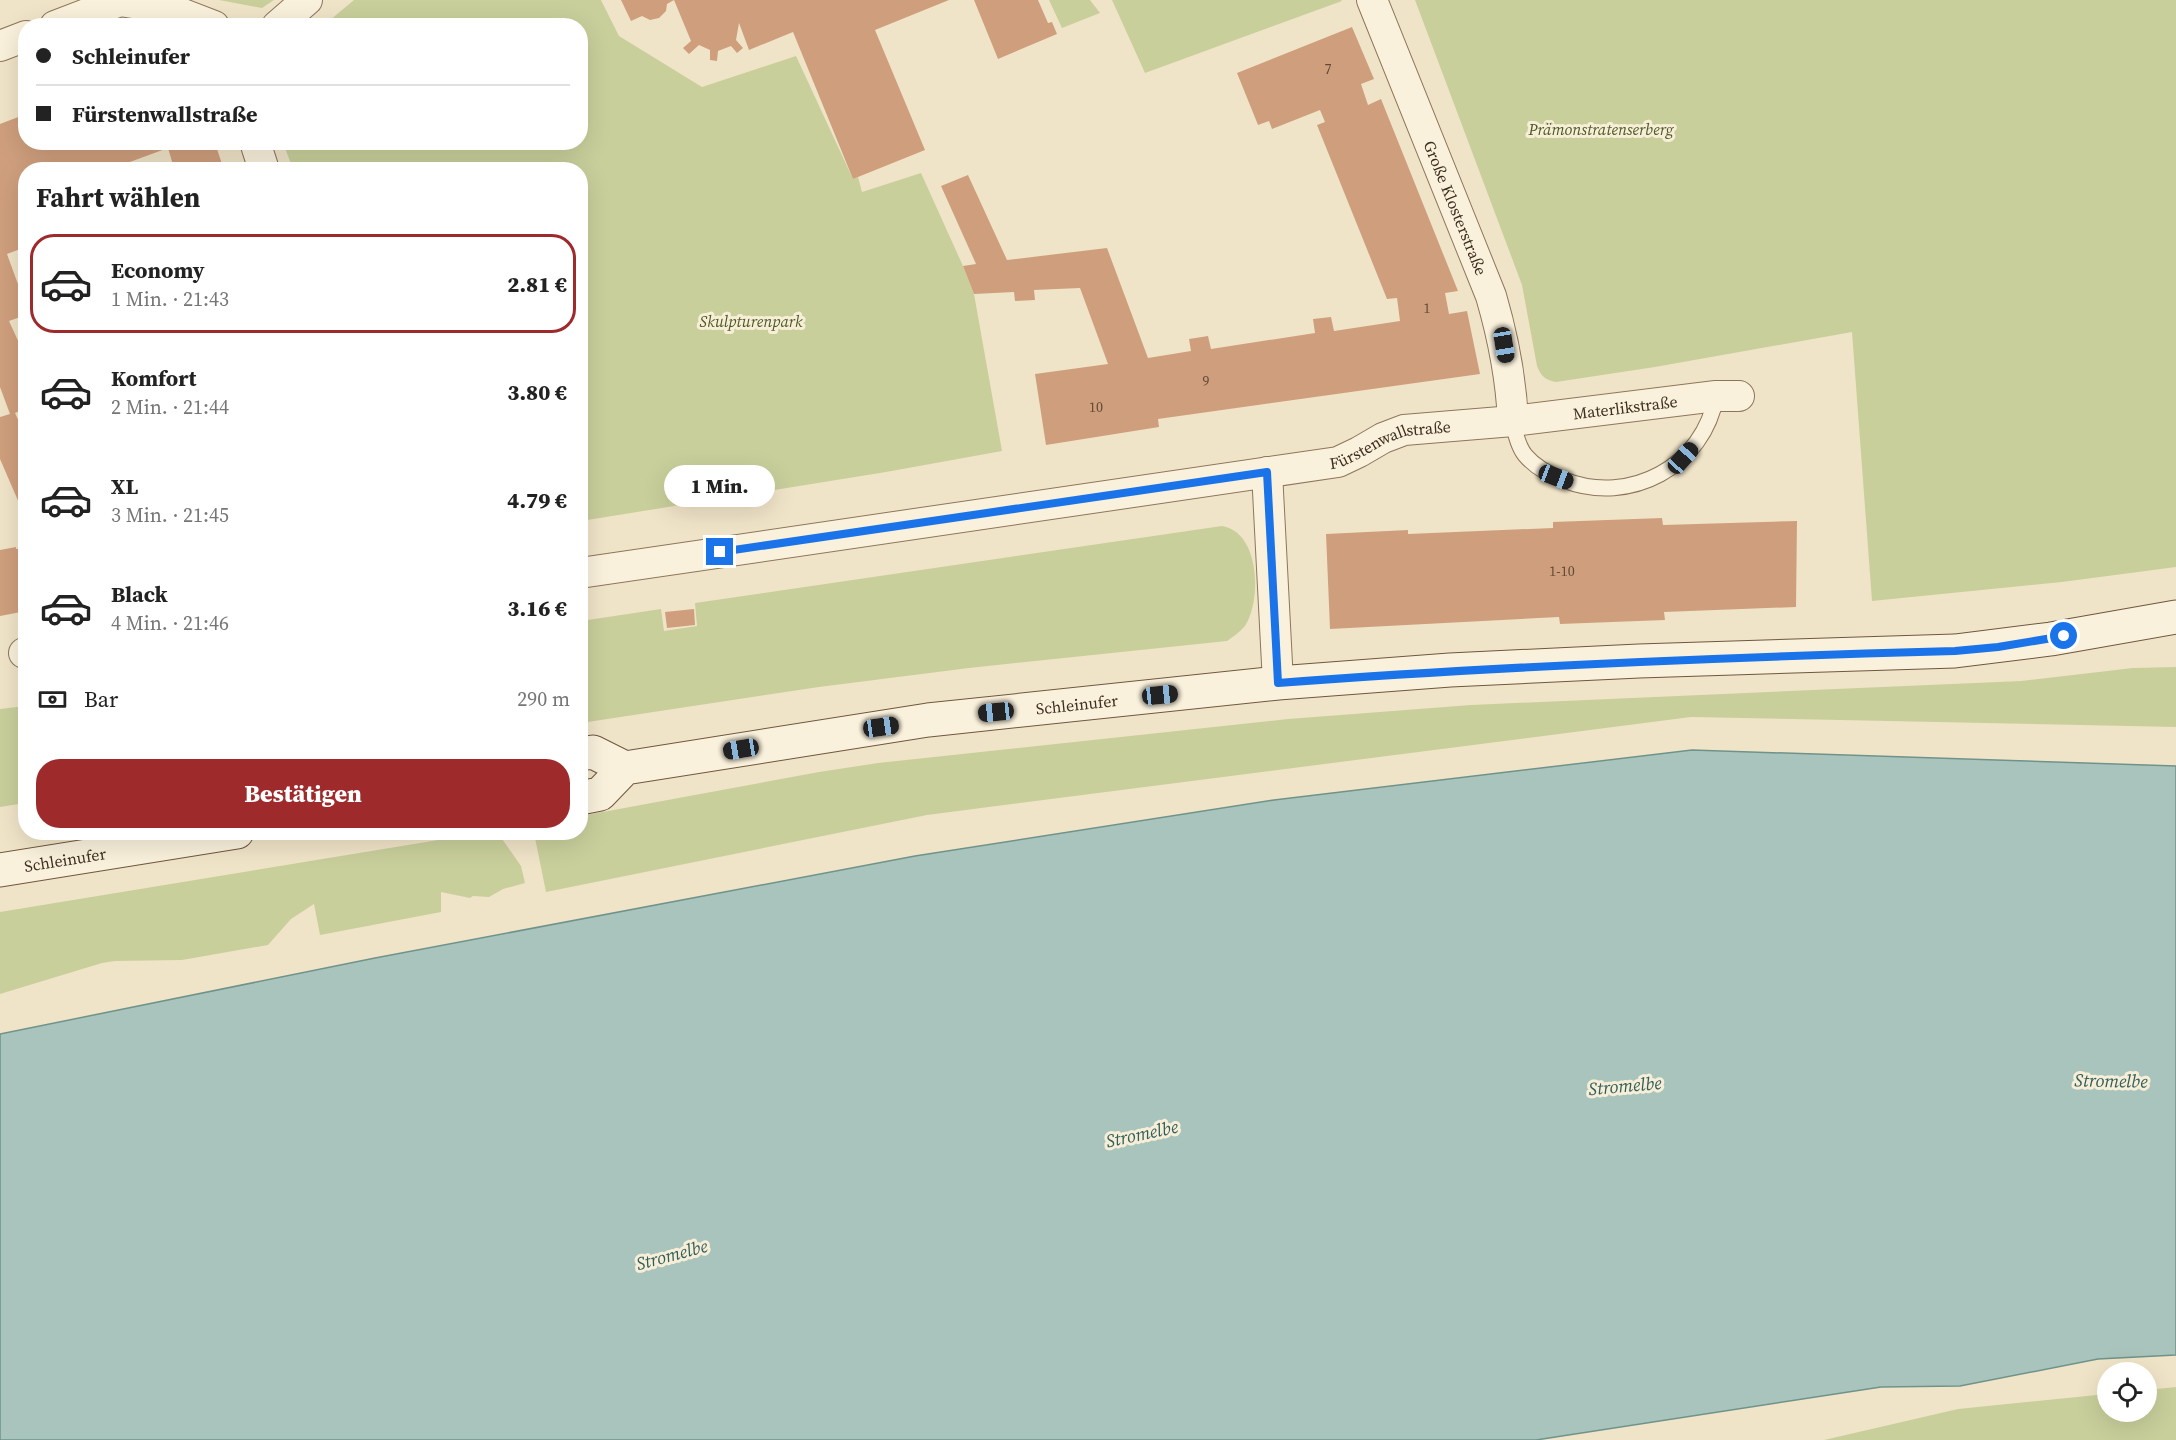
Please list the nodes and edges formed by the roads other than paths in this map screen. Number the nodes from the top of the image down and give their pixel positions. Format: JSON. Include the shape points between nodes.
{"nodes":[{"id":1,"x":307,"y":0,"type":"edge"},
{"id":2,"x":1372,"y":0,"type":"edge"},
{"id":3,"x":117,"y":1,"type":"edge"},
{"id":4,"x":75,"y":18,"type":"edge"},
{"id":5,"x":193,"y":18,"type":"edge"},
{"id":6,"x":286,"y":18,"type":"edge"},
{"id":7,"x":18,"y":39,"type":"edge"},
{"id":8,"x":0,"y":46,"type":"edge"},
{"id":9,"x":1727,"y":396,"type":"joint"},
{"id":10,"x":1513,"y":421,"type":"junction"},
{"id":11,"x":1267,"y":472,"type":"junction"},
{"id":12,"x":588,"y":572,"type":"edge"},
{"id":13,"x":2176,"y":617,"type":"edge"},
{"id":14,"x":1278,"y":683,"type":"junction"},
{"id":15,"x":588,"y":753,"type":"edge"},
{"id":16,"x":625,"y":768,"type":"junction"},
{"id":17,"x":588,"y":796,"type":"edge"},
{"id":18,"x":187,"y":840,"type":"edge"},
{"id":19,"x":0,"y":870,"type":"edge"}],
"edges":[{"from":1,"to":6,"type":"street"},
{"from":2,"to":10,"type":"street","name":"Große Klosterstraße","via":[[1491,296],[1504,345]]},
{"from":3,"to":4,"type":"street"},
{"from":3,"to":5,"type":"street","via":[[170,9]]},
{"from":7,"to":8,"type":"street"},
{"from":9,"to":10,"type":"street","name":"Materlikstraße"},
{"from":9,"to":10,"type":"lane","via":[[1714,408],[1705,431],[1683,458],[1655,477],[1620,486],[1582,486],[1546,472],[1526,455]]},
{"from":10,"to":11,"type":"street","name":"Fürstenwallstraße","via":[[1404,430],[1338,462]]},
{"from":11,"to":12,"type":"street","name":"Fürstenwallstraße"},
{"from":11,"to":14,"type":"street"},
{"from":13,"to":14,"type":"main road","name":"Schleinufer","via":[[2040,641],[1955,651],[1639,661]]},
{"from":14,"to":16,"type":"main road","name":"Schleinufer","via":[[927,720]]},
{"from":15,"to":16,"type":"main road"},
{"from":16,"to":17,"type":"main road","via":[[600,794]]},
{"from":18,"to":19,"type":"main road","name":"Schleinufer"}]}
